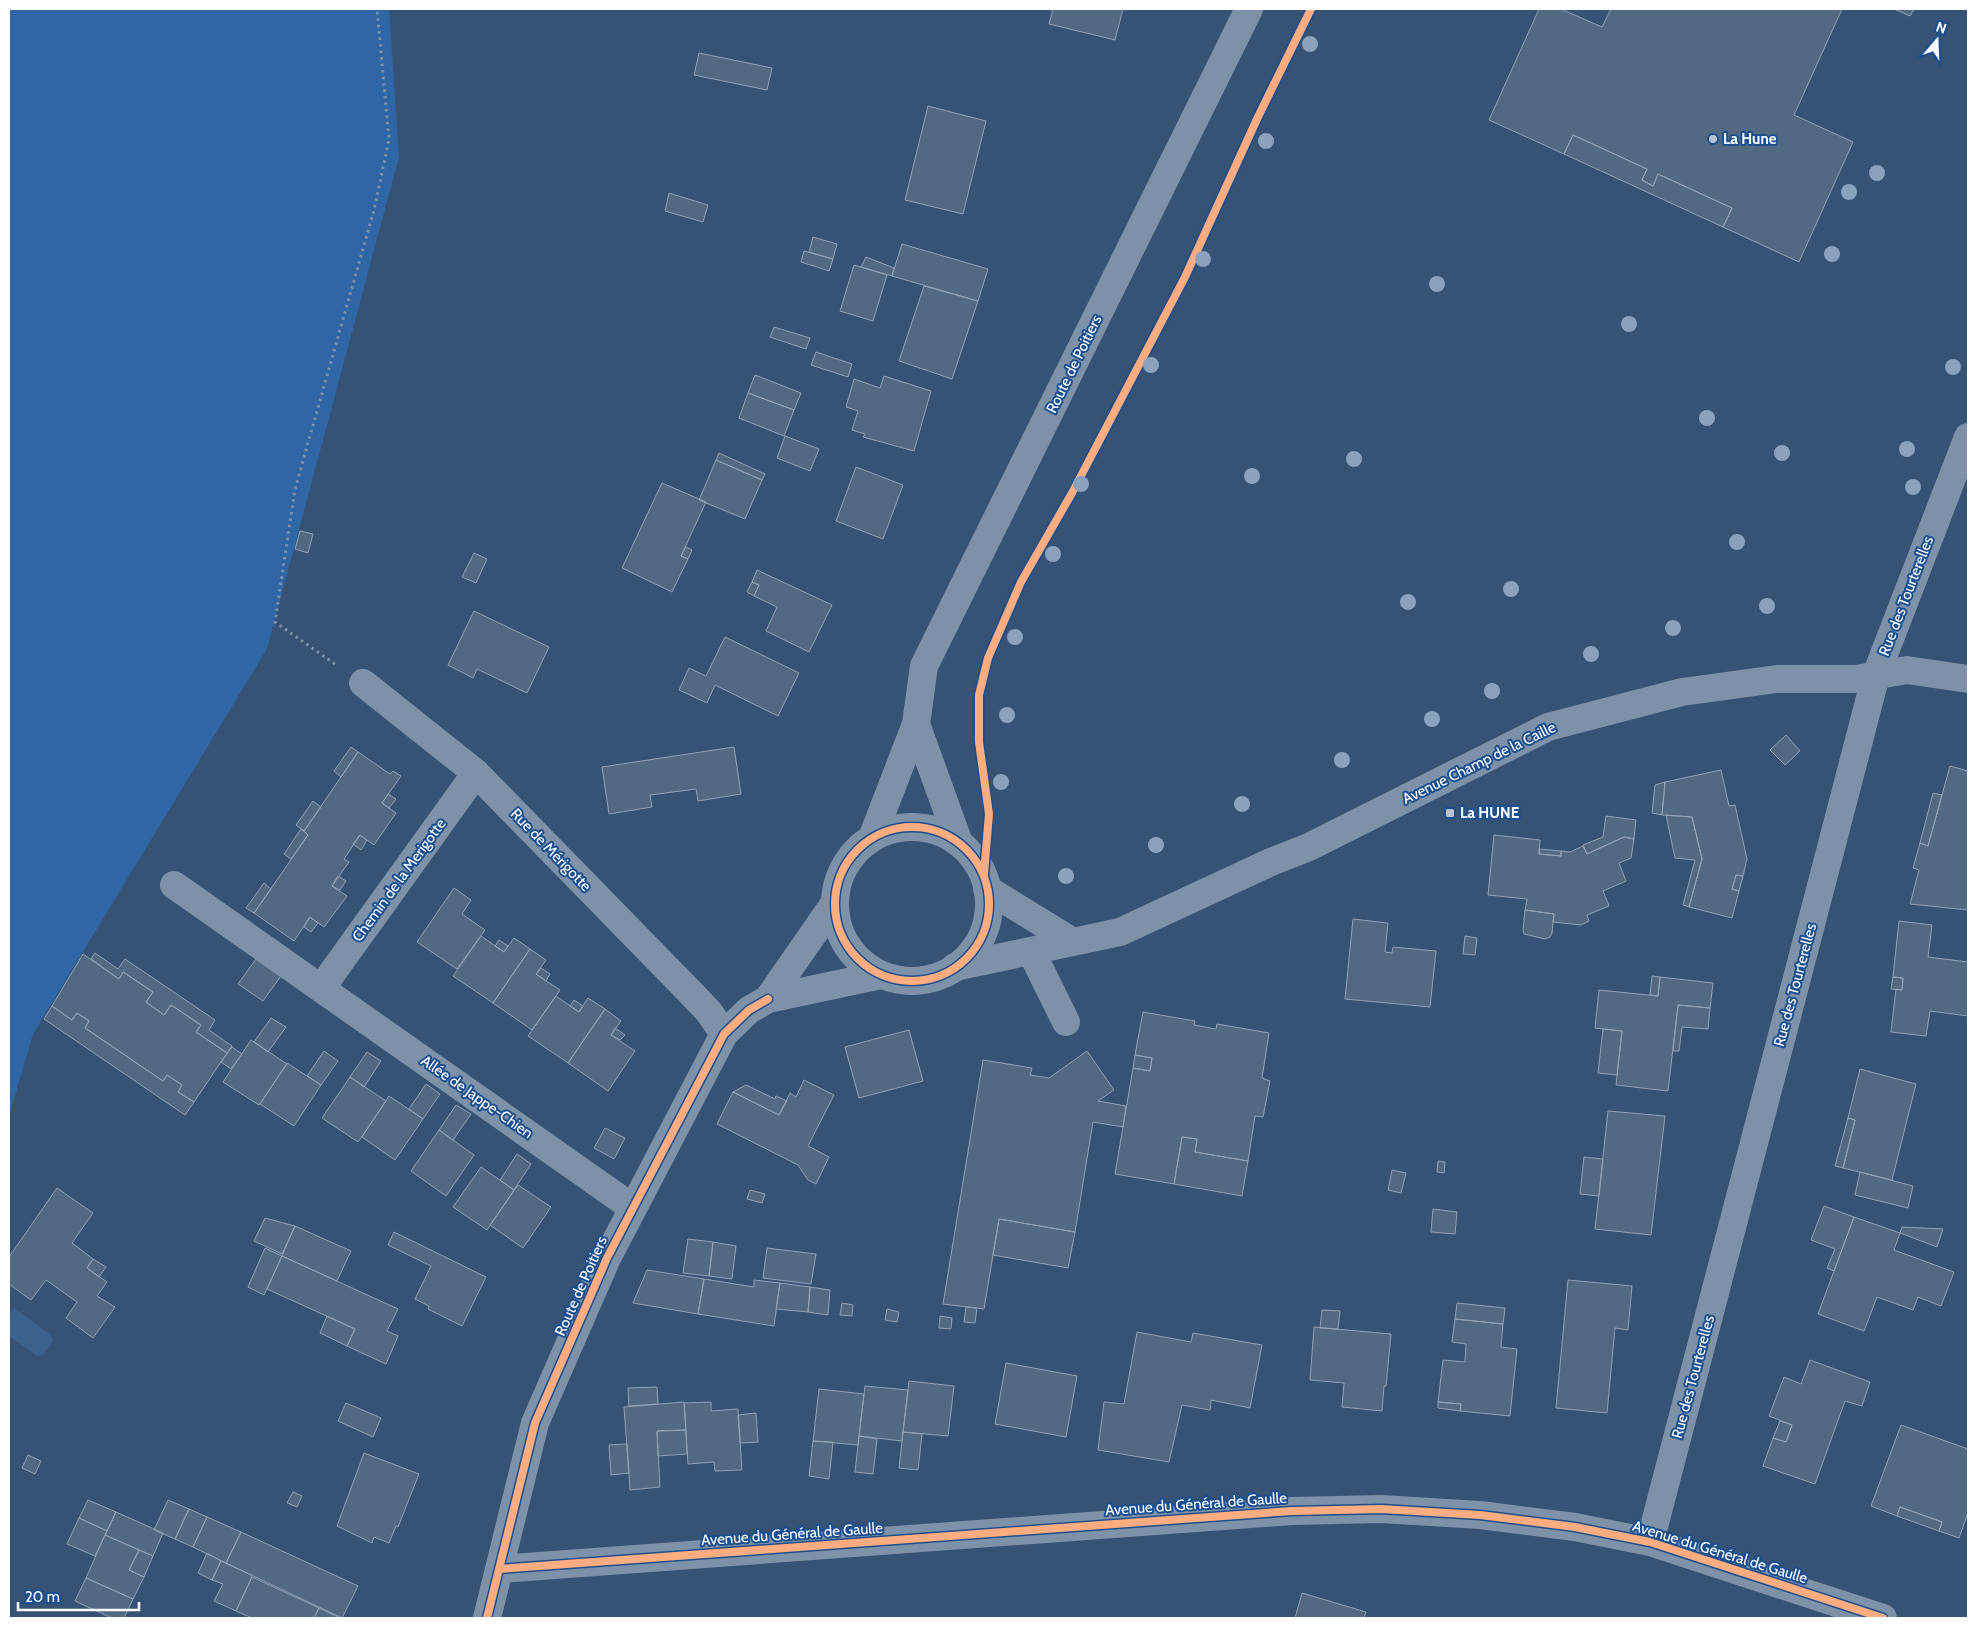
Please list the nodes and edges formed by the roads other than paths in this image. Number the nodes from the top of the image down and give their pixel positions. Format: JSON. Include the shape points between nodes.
{"nodes":[{"id":1,"x":1249,"y":9,"type":"edge"},
{"id":2,"x":1968,"y":437,"type":"edge"},
{"id":3,"x":1876,"y":676,"type":"junction"},
{"id":4,"x":1968,"y":679,"type":"edge"},
{"id":5,"x":363,"y":683,"type":"road end"},
{"id":6,"x":916,"y":724,"type":"junction"},
{"id":7,"x":476,"y":773,"type":"junction"},
{"id":8,"x":872,"y":838,"type":"junction"},
{"id":9,"x":959,"y":844,"type":"junction"},
{"id":10,"x":174,"y":885,"type":"dead end"},
{"id":11,"x":987,"y":889,"type":"junction"},
{"id":12,"x":834,"y":904,"type":"junction"},
{"id":13,"x":1074,"y":942,"type":"junction"},
{"id":14,"x":1031,"y":951,"type":"junction"},
{"id":15,"x":955,"y":967,"type":"junction"},
{"id":16,"x":881,"y":975,"type":"junction"},
{"id":17,"x":322,"y":987,"type":"junction"},
{"id":18,"x":768,"y":999,"type":"junction"},
{"id":19,"x":1066,"y":1022,"type":"dead end"},
{"id":20,"x":724,"y":1034,"type":"junction"},
{"id":21,"x":633,"y":1208,"type":"junction"},
{"id":22,"x":1650,"y":1542,"type":"junction"},
{"id":23,"x":499,"y":1569,"type":"junction"},
{"id":24,"x":486,"y":1618,"type":"edge"},
{"id":25,"x":1883,"y":1618,"type":"edge"}],
"edges":[{"from":1,"to":6,"type":"street","name":"Route de Poitiers","via":[[924,666]]},
{"from":2,"to":3,"type":"street","name":"Rue des Tourterelles"},
{"from":3,"to":4,"type":"street","name":"Avenue Champ de la Caille","via":[[1907,670]]},
{"from":3,"to":13,"type":"street","name":"Avenue Champ de la Caille","via":[[1777,679],[1682,692],[1548,727],[1309,847],[1120,932]]},
{"from":3,"to":22,"type":"street","name":"Rue des Tourterelles"},
{"from":5,"to":7,"type":"street","name":"Rue de Mérigotte"},
{"from":6,"to":8,"type":"street","name":"Route de Poitiers"},
{"from":6,"to":9,"type":"street","name":"Route de Poitiers"},
{"from":7,"to":17,"type":"street","name":"Chemin de la Merigotte"},
{"from":7,"to":20,"type":"street","name":"Rue de Mérigotte","via":[[709,1012]]},
{"from":8,"to":9,"type":"street","via":[[883,832],[912,826],[942,832]]},
{"from":8,"to":12,"type":"street","via":[[858,847],[840,873]]},
{"from":9,"to":11,"type":"street","via":[[969,850],[984,874]]},
{"from":10,"to":17,"type":"street","name":"Allée de Jappe-Chien"},
{"from":11,"to":13,"type":"street"},
{"from":11,"to":15,"type":"street","via":[[990,902],[984,934],[967,959]]},
{"from":12,"to":16,"type":"street","via":[[839,933],[855,958]]},
{"from":12,"to":18,"type":"street","name":"Route de Poitiers"},
{"from":13,"to":14,"type":"street","name":"Avenue Champ de la Caille"},
{"from":14,"to":15,"type":"street","name":"Avenue Champ de la Caille"},
{"from":14,"to":19,"type":"street"},
{"from":15,"to":16,"type":"street","via":[[941,976],[912,982]]},
{"from":16,"to":18,"type":"street","name":"Route de Poitiers"},
{"from":17,"to":21,"type":"street","name":"Allée de Jappe-Chien"},
{"from":18,"to":20,"type":"street","name":"Route de Poitiers","via":[[749,1010]]},
{"from":20,"to":21,"type":"street","name":"Route de Poitiers"},
{"from":21,"to":23,"type":"street","name":"Route de Poitiers","via":[[535,1423]]},
{"from":22,"to":23,"type":"street","name":"Avenue du Général de Gaulle","via":[[1575,1527],[1480,1515],[1381,1509],[1292,1511]]},
{"from":22,"to":25,"type":"street","name":"Avenue du Général de Gaulle"},
{"from":23,"to":24,"type":"street","name":"Route de Poitiers"}]}
